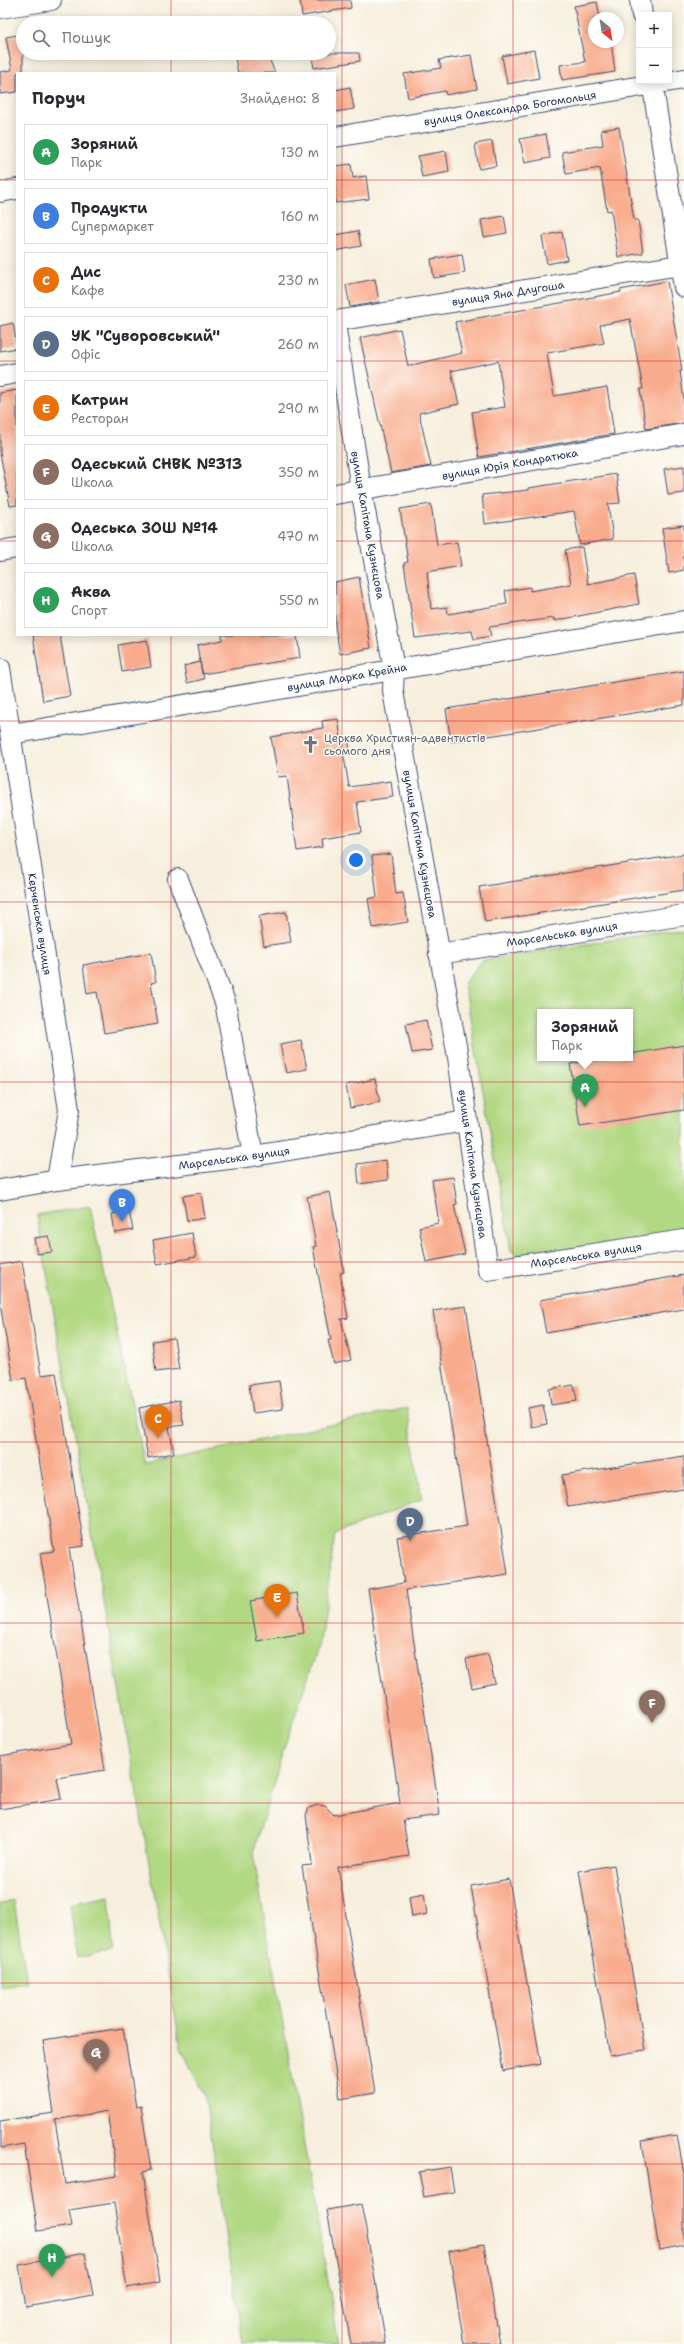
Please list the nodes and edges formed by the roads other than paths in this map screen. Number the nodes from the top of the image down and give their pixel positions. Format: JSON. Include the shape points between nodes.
{"nodes":[{"id":1,"x":51,"y":0,"type":"edge"},
{"id":2,"x":640,"y":0,"type":"edge"},
{"id":3,"x":0,"y":8,"type":"edge"},
{"id":4,"x":642,"y":12,"type":"edge"},
{"id":5,"x":684,"y":79,"type":"edge"},
{"id":6,"x":672,"y":81,"type":"edge"},
{"id":7,"x":647,"y":84,"type":"edge"},
{"id":8,"x":653,"y":84,"type":"edge"},
{"id":9,"x":336,"y":137,"type":"edge"},
{"id":10,"x":16,"y":189,"type":"edge"},
{"id":11,"x":0,"y":192,"type":"edge"},
{"id":12,"x":680,"y":265,"type":"junction"},
{"id":13,"x":684,"y":287,"type":"edge"},
{"id":14,"x":336,"y":323,"type":"edge"},
{"id":15,"x":336,"y":329,"type":"edge"},
{"id":16,"x":16,"y":373,"type":"edge"},
{"id":17,"x":0,"y":376,"type":"edge"},
{"id":18,"x":684,"y":434,"type":"edge"},
{"id":19,"x":361,"y":490,"type":"junction"},
{"id":20,"x":336,"y":494,"type":"edge"},
{"id":21,"x":16,"y":548,"type":"edge"},
{"id":22,"x":0,"y":551,"type":"edge"},
{"id":23,"x":684,"y":621,"type":"edge"},
{"id":24,"x":0,"y":668,"type":"edge"},
{"id":25,"x":394,"y":669,"type":"junction"},
{"id":26,"x":11,"y":734,"type":"junction"},
{"id":27,"x":178,"y":879,"type":"dead end"},
{"id":28,"x":684,"y":915,"type":"edge"},
{"id":29,"x":440,"y":954,"type":"junction"},
{"id":30,"x":466,"y":1121,"type":"junction"},
{"id":31,"x":253,"y":1156,"type":"junction"},
{"id":32,"x":57,"y":1180,"type":"junction"},
{"id":33,"x":0,"y":1190,"type":"edge"},
{"id":34,"x":684,"y":1240,"type":"edge"},
{"id":35,"x":488,"y":1270,"type":"joint"}],
"edges":[{"from":1,"to":3,"type":"street"},
{"from":2,"to":4,"type":"street"},
{"from":5,"to":6,"type":"street","name":"вулиця Олександра Богомольця"},
{"from":7,"to":9,"type":"street","name":"вулиця Олександра Богомольця"},
{"from":8,"to":12,"type":"street"},
{"from":10,"to":11,"type":"street"},
{"from":12,"to":13,"type":"street"},
{"from":12,"to":14,"type":"street","name":"вулиця Яна Длугоша"},
{"from":15,"to":19,"type":"street","name":"вулиця Капітана Кузнєцова"},
{"from":16,"to":17,"type":"street"},
{"from":18,"to":19,"type":"street","name":"вулиця Юрія Кондратюка"},
{"from":19,"to":20,"type":"street","name":"вулиця Юрія Кондратюка"},
{"from":19,"to":25,"type":"street","name":"вулиця Капітана Кузнєцова"},
{"from":21,"to":22,"type":"street"},
{"from":23,"to":25,"type":"street","name":"вулиця Марка Крейна"},
{"from":24,"to":26,"type":"street","name":"Керченська вулиця"},
{"from":25,"to":26,"type":"street","name":"вулиця Марка Крейна"},
{"from":25,"to":29,"type":"street","name":"вулиця Капітана Кузнєцова","via":[[393,691]]},
{"from":26,"to":32,"type":"street","name":"Керченська вулиця","via":[[69,1110]]},
{"from":27,"to":31,"type":"street","via":[[225,1002]]},
{"from":28,"to":29,"type":"street","name":"Марсельська вулиця"},
{"from":29,"to":30,"type":"street","name":"вулиця Капітана Кузнєцова"},
{"from":30,"to":31,"type":"street","name":"Марсельська вулиця"},
{"from":30,"to":35,"type":"street","name":"вулиця Капітана Кузнєцова"},
{"from":31,"to":32,"type":"street","name":"Марсельська вулиця"},
{"from":32,"to":33,"type":"street","name":"Марсельська вулиця"},
{"from":34,"to":35,"type":"street","name":"Марсельська вулиця"}]}
